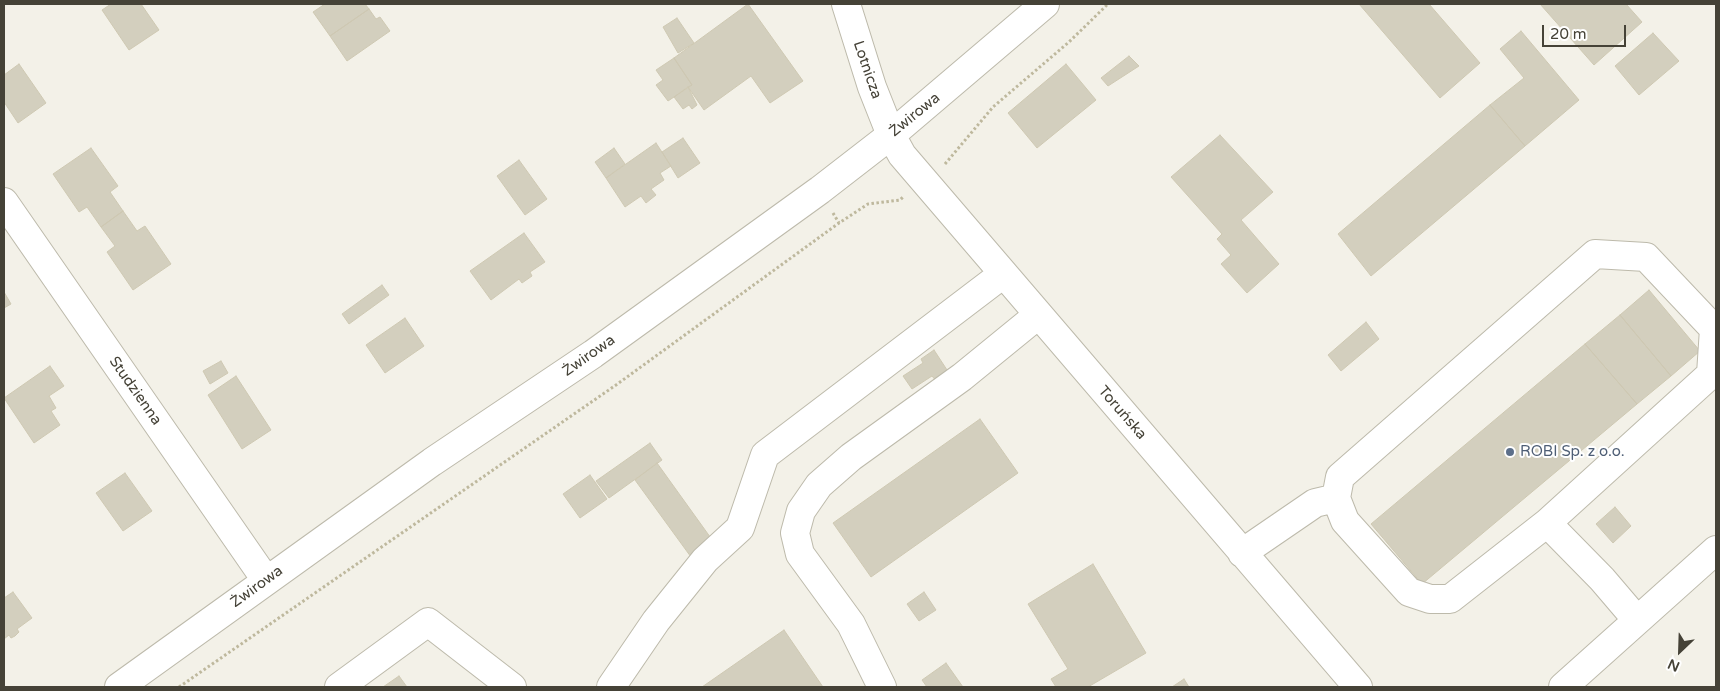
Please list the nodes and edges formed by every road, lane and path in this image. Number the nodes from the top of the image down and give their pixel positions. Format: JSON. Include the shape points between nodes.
{"nodes":[{"id":1,"x":846,"y":4,"type":"edge"},
{"id":2,"x":1045,"y":4,"type":"edge"},
{"id":3,"x":1108,"y":4,"type":"edge"},
{"id":4,"x":891,"y":135,"type":"junction"},
{"id":5,"x":924,"y":181,"type":"junction"},
{"id":6,"x":4,"y":202,"type":"edge"},
{"id":7,"x":1002,"y":274,"type":"junction"},
{"id":8,"x":1038,"y":315,"type":"junction"},
{"id":9,"x":1336,"y":498,"type":"junction"},
{"id":10,"x":1547,"y":523,"type":"junction"},
{"id":11,"x":1716,"y":550,"type":"edge"},
{"id":12,"x":1242,"y":553,"type":"junction"},
{"id":13,"x":266,"y":580,"type":"junction"},
{"id":14,"x":1637,"y":620,"type":"junction"},
{"id":15,"x":118,"y":687,"type":"edge"},
{"id":16,"x":179,"y":687,"type":"edge"},
{"id":17,"x":339,"y":687,"type":"edge"},
{"id":18,"x":512,"y":687,"type":"edge"},
{"id":19,"x":611,"y":687,"type":"edge"},
{"id":20,"x":882,"y":687,"type":"edge"},
{"id":21,"x":1358,"y":687,"type":"edge"},
{"id":22,"x":1563,"y":687,"type":"edge"}],
"edges":[{"from":1,"to":4,"type":"street","name":"Lotnicza"},
{"from":2,"to":4,"type":"street","name":"Żwirowa"},
{"from":3,"to":5,"type":"path","via":[[1069,42],[993,106],[941,169]]},
{"from":4,"to":5,"type":"street","name":"Toruńska","via":[[902,155]]},
{"from":4,"to":13,"type":"street","name":"Żwirowa","via":[[593,354],[432,462]]},
{"from":5,"to":7,"type":"street","name":"Toruńska"},
{"from":5,"to":16,"type":"path","via":[[900,200],[868,204],[616,385]]},
{"from":6,"to":13,"type":"street","name":"Studzienna"},
{"from":7,"to":8,"type":"street","name":"Toruńska"},
{"from":7,"to":19,"type":"street","via":[[765,455],[740,528],[700,567],[656,622]]},
{"from":8,"to":12,"type":"street","name":"Toruńska"},
{"from":8,"to":20,"type":"street","via":[[962,377],[851,457],[819,485],[801,511],[795,533],[800,554],[851,624]]},
{"from":9,"to":10,"type":"street","via":[[1345,521],[1409,592],[1430,598],[1450,599]]},
{"from":9,"to":10,"type":"street","via":[[1340,477],[1595,254],[1646,257],[1714,329],[1712,374]]},
{"from":9,"to":12,"type":"street","via":[[1315,503]]},
{"from":10,"to":14,"type":"street","via":[[1602,578]]},
{"from":11,"to":14,"type":"street"},
{"from":12,"to":21,"type":"street","name":"Toruńska"},
{"from":13,"to":15,"type":"street","name":"Żwirowa"},
{"from":14,"to":22,"type":"street"},
{"from":17,"to":18,"type":"street","via":[[428,622]]}]}
